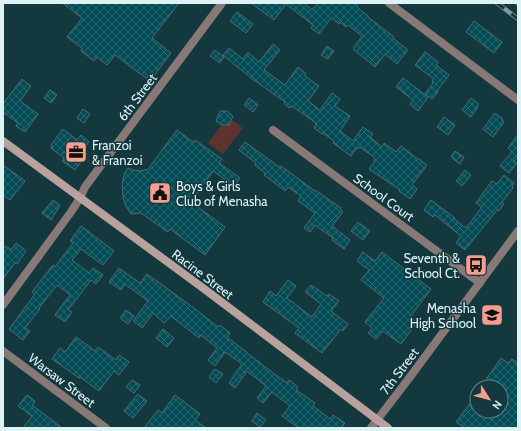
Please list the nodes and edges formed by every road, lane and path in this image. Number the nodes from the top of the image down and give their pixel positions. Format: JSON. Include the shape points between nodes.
{"nodes":[{"id":1,"x":222,"y":3,"type":"edge"},
{"id":2,"x":389,"y":3,"type":"edge"},
{"id":3,"x":518,"y":100,"type":"edge"},
{"id":4,"x":273,"y":130,"type":"dead end"},
{"id":5,"x":3,"y":141,"type":"edge"},
{"id":6,"x":80,"y":198,"type":"junction"},
{"id":7,"x":518,"y":231,"type":"edge"},
{"id":8,"x":480,"y":283,"type":"junction"},
{"id":9,"x":3,"y":305,"type":"edge"},
{"id":10,"x":3,"y":351,"type":"edge"},
{"id":11,"x":377,"y":420,"type":"junction"},
{"id":12,"x":106,"y":428,"type":"edge"},
{"id":13,"x":371,"y":428,"type":"edge"},
{"id":14,"x":388,"y":428,"type":"edge"}],
"edges":[{"from":1,"to":6,"type":"street","name":"6th Street","via":[[84,187]]},
{"from":2,"to":3,"type":"street"},
{"from":4,"to":8,"type":"street","name":"School Court"},
{"from":5,"to":6,"type":"main road","name":"Racine Street"},
{"from":6,"to":9,"type":"street","name":"6th Street"},
{"from":6,"to":11,"type":"main road","name":"Racine Street"},
{"from":7,"to":8,"type":"street","name":"7th Street"},
{"from":8,"to":11,"type":"street","name":"7th Street"},
{"from":10,"to":12,"type":"street","name":"Warsaw Street"},
{"from":11,"to":13,"type":"street","name":"7th Street"},
{"from":11,"to":14,"type":"main road","name":"Racine Street"}]}
